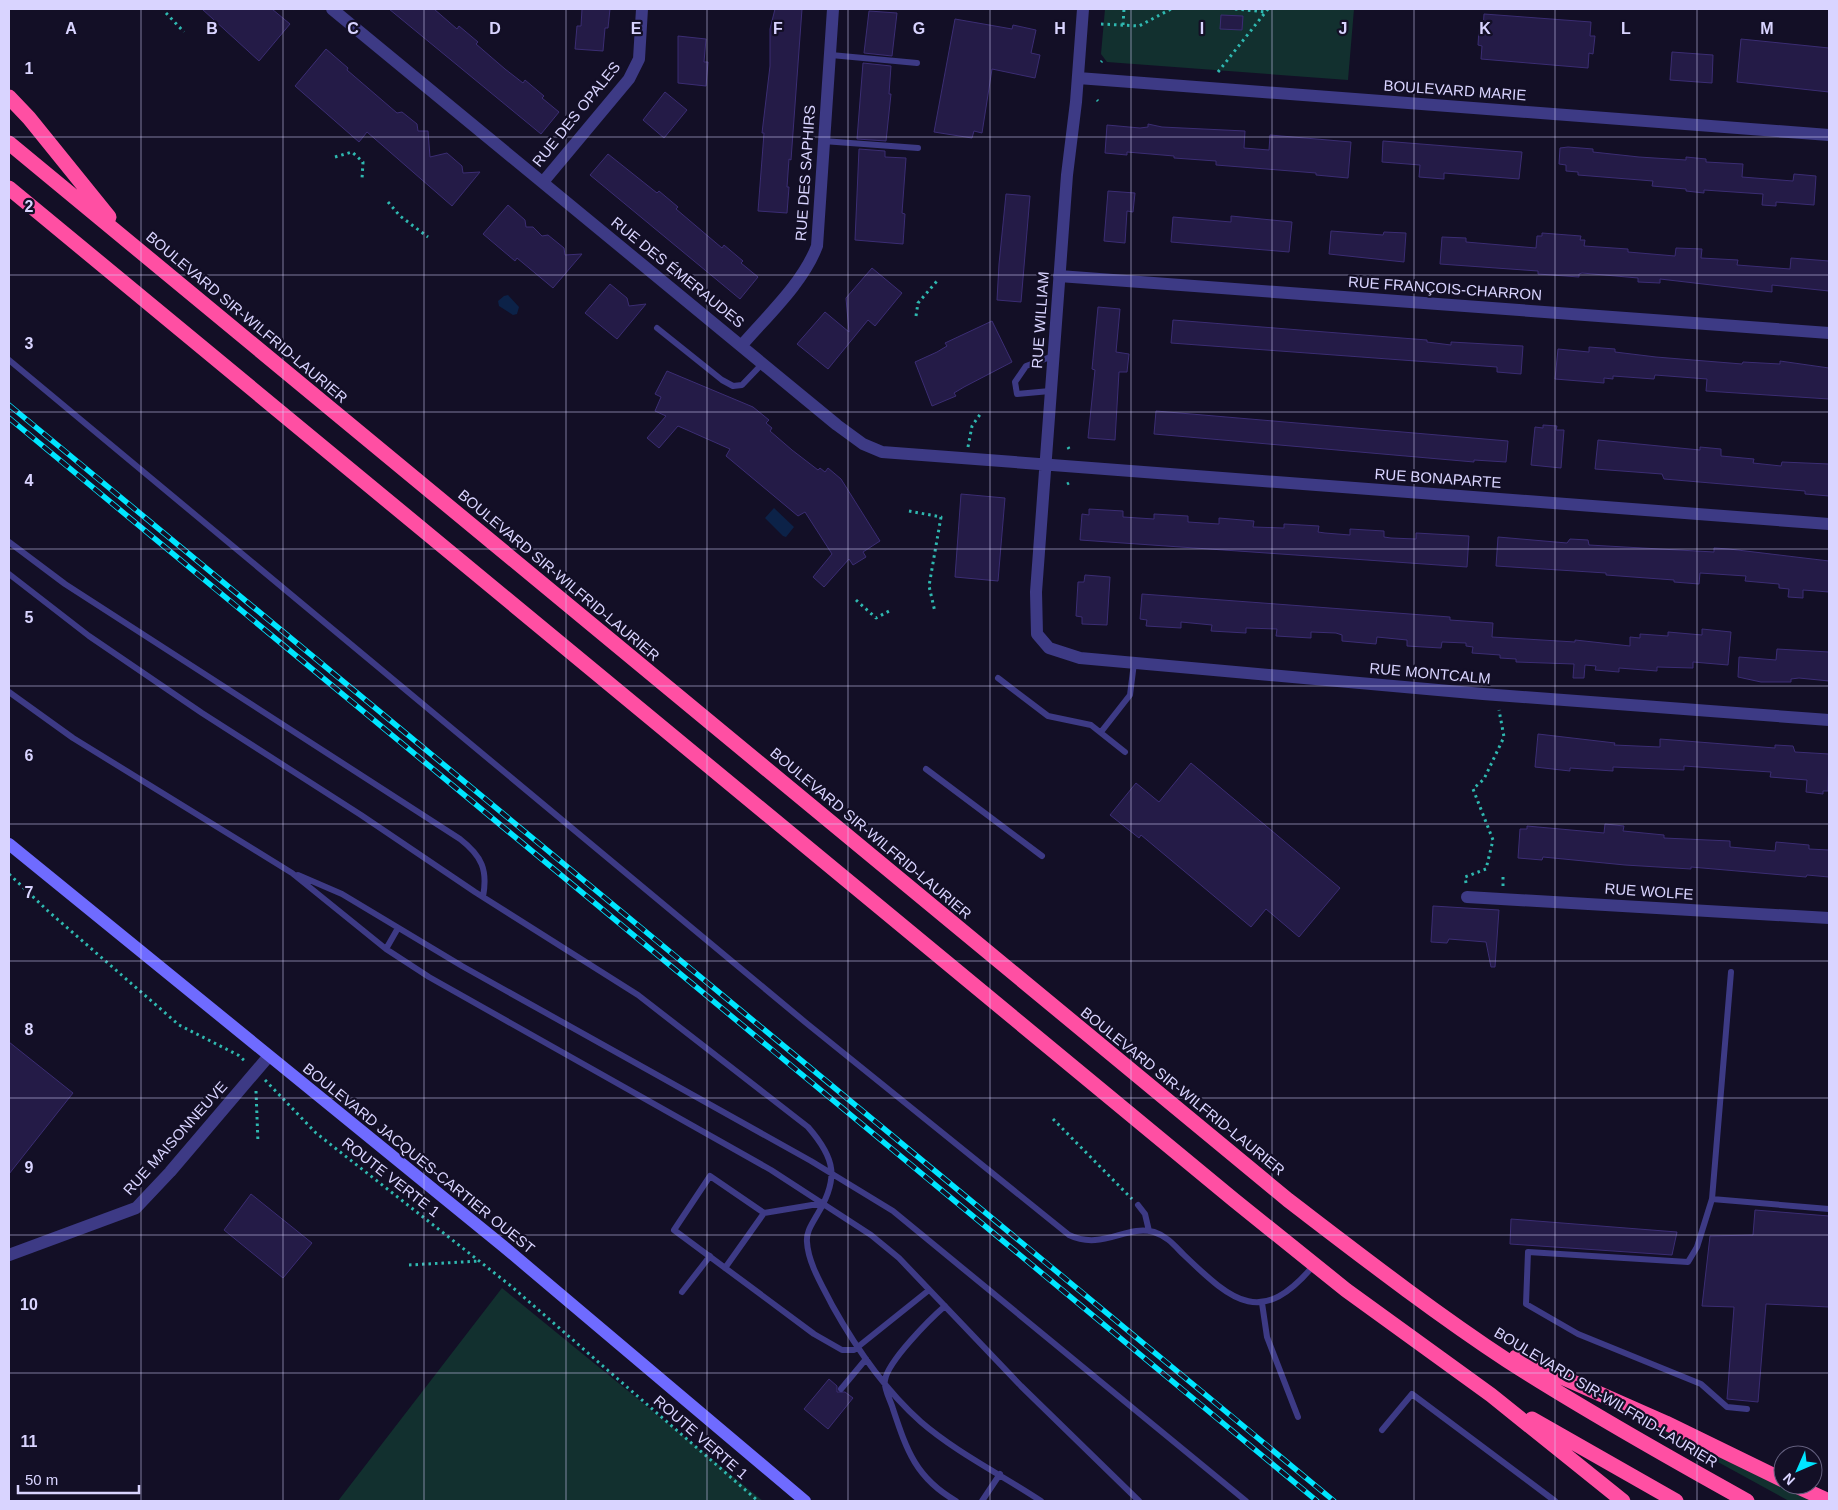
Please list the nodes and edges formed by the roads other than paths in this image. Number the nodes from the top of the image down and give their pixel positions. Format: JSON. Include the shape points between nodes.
{"nodes":[{"id":1,"x":332,"y":9,"type":"edge"},
{"id":2,"x":642,"y":9,"type":"edge"},
{"id":3,"x":834,"y":9,"type":"edge"},
{"id":4,"x":1083,"y":9,"type":"edge"},
{"id":5,"x":831,"y":55,"type":"junction"},
{"id":6,"x":917,"y":63,"type":"dead end"},
{"id":7,"x":1078,"y":78,"type":"junction"},
{"id":8,"x":9,"y":97,"type":"edge"},
{"id":9,"x":1829,"y":135,"type":"edge"},
{"id":10,"x":824,"y":141,"type":"junction"},
{"id":11,"x":9,"y":143,"type":"edge"},
{"id":12,"x":918,"y":148,"type":"dead end"},
{"id":13,"x":543,"y":182,"type":"junction"},
{"id":14,"x":9,"y":188,"type":"edge"},
{"id":15,"x":128,"y":242,"type":"junction"},
{"id":16,"x":1059,"y":276,"type":"junction"},
{"id":17,"x":657,"y":328,"type":"dead end"},
{"id":18,"x":1829,"y":333,"type":"edge"},
{"id":19,"x":742,"y":345,"type":"junction"},
{"id":20,"x":1053,"y":356,"type":"junction"},
{"id":21,"x":9,"y":360,"type":"edge"},
{"id":22,"x":763,"y":363,"type":"junction"},
{"id":23,"x":1050,"y":391,"type":"junction"},
{"id":24,"x":1044,"y":465,"type":"junction"},
{"id":25,"x":1829,"y":524,"type":"edge"},
{"id":26,"x":9,"y":542,"type":"edge"},
{"id":27,"x":9,"y":574,"type":"edge"},
{"id":28,"x":1037,"y":634,"type":"joint"},
{"id":29,"x":1134,"y":663,"type":"junction"},
{"id":30,"x":998,"y":678,"type":"dead end"},
{"id":31,"x":9,"y":692,"type":"edge"},
{"id":32,"x":1829,"y":720,"type":"edge"},
{"id":33,"x":1101,"y":732,"type":"junction"},
{"id":34,"x":1125,"y":752,"type":"dead end"},
{"id":35,"x":926,"y":769,"type":"dead end"},
{"id":36,"x":9,"y":844,"type":"edge"},
{"id":37,"x":1042,"y":856,"type":"dead end"},
{"id":38,"x":292,"y":873,"type":"junction"},
{"id":39,"x":1467,"y":896,"type":"road end"},
{"id":40,"x":483,"y":897,"type":"junction"},
{"id":41,"x":1829,"y":918,"type":"edge"},
{"id":42,"x":398,"y":928,"type":"junction"},
{"id":43,"x":386,"y":948,"type":"junction"},
{"id":44,"x":1731,"y":972,"type":"dead end"},
{"id":45,"x":268,"y":1057,"type":"junction"},
{"id":46,"x":832,"y":1173,"type":"junction"},
{"id":47,"x":1712,"y":1199,"type":"junction"},
{"id":48,"x":824,"y":1203,"type":"junction"},
{"id":49,"x":1138,"y":1205,"type":"road end"},
{"id":50,"x":1829,"y":1209,"type":"edge"},
{"id":51,"x":764,"y":1213,"type":"junction"},
{"id":52,"x":1150,"y":1231,"type":"junction"},
{"id":53,"x":9,"y":1255,"type":"edge"},
{"id":54,"x":710,"y":1256,"type":"junction"},
{"id":55,"x":1314,"y":1265,"type":"junction"},
{"id":56,"x":725,"y":1268,"type":"junction"},
{"id":57,"x":929,"y":1290,"type":"junction"},
{"id":58,"x":682,"y":1292,"type":"dead end"},
{"id":59,"x":1262,"y":1303,"type":"junction"},
{"id":60,"x":945,"y":1306,"type":"junction"},
{"id":61,"x":1476,"y":1339,"type":"junction"},
{"id":62,"x":858,"y":1347,"type":"junction"},
{"id":63,"x":866,"y":1359,"type":"junction"},
{"id":64,"x":884,"y":1382,"type":"junction"},
{"id":65,"x":841,"y":1389,"type":"dead end"},
{"id":66,"x":1491,"y":1395,"type":"junction"},
{"id":67,"x":1747,"y":1409,"type":"dead end"},
{"id":68,"x":1298,"y":1416,"type":"dead end"},
{"id":69,"x":1382,"y":1430,"type":"dead end"},
{"id":70,"x":1000,"y":1474,"type":"junction"},
{"id":71,"x":1773,"y":1475,"type":"edge"},
{"id":72,"x":1816,"y":1495,"type":"edge"},
{"id":73,"x":805,"y":1501,"type":"edge"},
{"id":74,"x":956,"y":1501,"type":"edge"},
{"id":75,"x":982,"y":1501,"type":"edge"},
{"id":76,"x":1041,"y":1501,"type":"edge"},
{"id":77,"x":1139,"y":1501,"type":"edge"},
{"id":78,"x":1246,"y":1501,"type":"edge"},
{"id":79,"x":1554,"y":1501,"type":"edge"},
{"id":80,"x":1623,"y":1501,"type":"edge"},
{"id":81,"x":1676,"y":1501,"type":"edge"},
{"id":82,"x":1747,"y":1501,"type":"edge"},
{"id":83,"x":1829,"y":1501,"type":"edge"}],
"edges":[{"from":1,"to":13,"type":"street","name":"RUE DES ÉMERAUDES"},
{"from":2,"to":13,"type":"street","name":"RUE DES OPALES","via":[[638,59],[629,79]]},
{"from":3,"to":5,"type":"street","name":"RUE DES SAPHIRS"},
{"from":4,"to":7,"type":"street","name":"RUE WILLIAM"},
{"from":5,"to":6,"type":"lane"},
{"from":5,"to":10,"type":"street","name":"RUE DES SAPHIRS"},
{"from":7,"to":9,"type":"street","name":"BOULEVARD MARIE"},
{"from":7,"to":16,"type":"street","name":"RUE WILLIAM"},
{"from":8,"to":15,"type":"highway"},
{"from":10,"to":12,"type":"lane"},
{"from":10,"to":19,"type":"street","name":"RUE DES SAPHIRS","via":[[817,246],[812,260]]},
{"from":11,"to":15,"type":"highway","name":"BOULEVARD SIR-WILFRID-LAURIER"},
{"from":13,"to":19,"type":"street","name":"RUE DES ÉMERAUDES"},
{"from":14,"to":55,"type":"highway"},
{"from":15,"to":61,"type":"highway","name":"BOULEVARD SIR-WILFRID-LAURIER","via":[[1240,1161]]},
{"from":16,"to":18,"type":"street","name":"RUE FRANÇOIS-CHARRON"},
{"from":16,"to":20,"type":"street","name":"RUE WILLIAM"},
{"from":17,"to":22,"type":"lane","via":[[733,386],[742,385]]},
{"from":19,"to":22,"type":"street","name":"RUE DES ÉMERAUDES"},
{"from":20,"to":23,"type":"street","name":"RUE WILLIAM"},
{"from":20,"to":23,"type":"lane","via":[[1026,366],[1015,382],[1017,394]]},
{"from":21,"to":52,"type":"lane","via":[[797,1016],[1069,1235],[1092,1241]]},
{"from":22,"to":24,"type":"street","name":"RUE DES ÉMERAUDES","via":[[862,444],[882,452]]},
{"from":23,"to":24,"type":"street","name":"RUE WILLIAM"},
{"from":24,"to":25,"type":"street","name":"RUE BONAPARTE"},
{"from":24,"to":28,"type":"street","name":"RUE WILLIAM","via":[[1036,592]]},
{"from":26,"to":40,"type":"lane","via":[[73,589],[460,839],[482,863],[486,874]]},
{"from":27,"to":40,"type":"lane","via":[[89,636]]},
{"from":28,"to":29,"type":"street","name":"RUE MONTCALM","via":[[1050,648],[1073,657]]},
{"from":29,"to":32,"type":"street","name":"RUE MONTCALM"},
{"from":29,"to":33,"type":"lane","via":[[1130,695]]},
{"from":30,"to":33,"type":"lane","via":[[1048,716],[1091,725]]},
{"from":31,"to":38,"type":"lane","via":[[73,738]]},
{"from":33,"to":34,"type":"lane"},
{"from":35,"to":37,"type":"lane"},
{"from":36,"to":45,"type":"main road","name":"BOULEVARD JACQUES-CARTIER OUEST"},
{"from":38,"to":42,"type":"lane","via":[[342,894]]},
{"from":38,"to":43,"type":"lane"},
{"from":39,"to":41,"type":"street","name":"RUE WOLFE"},
{"from":40,"to":46,"type":"lane","via":[[638,995],[808,1127],[827,1156]]},
{"from":42,"to":43,"type":"lane"},
{"from":42,"to":46,"type":"lane","via":[[594,1042]]},
{"from":43,"to":48,"type":"lane","via":[[494,1015]]},
{"from":44,"to":47,"type":"lane"},
{"from":45,"to":53,"type":"street","name":"RUE MAISONNEUVE","via":[[136,1208]]},
{"from":45,"to":73,"type":"main road","name":"BOULEVARD JACQUES-CARTIER OUEST","via":[[503,1246]]},
{"from":46,"to":48,"type":"lane","via":[[831,1189]]},
{"from":46,"to":78,"type":"lane","via":[[898,1215]]},
{"from":47,"to":50,"type":"lane"},
{"from":47,"to":67,"type":"lane","via":[[1697,1247],[1688,1262],[1528,1252],[1526,1304],[1578,1334],[1701,1384],[1727,1407]]},
{"from":48,"to":51,"type":"lane"},
{"from":48,"to":57,"type":"lane","via":[[886,1247]]},
{"from":48,"to":62,"type":"lane","via":[[807,1234],[808,1253],[829,1300]]},
{"from":49,"to":52,"type":"lane","via":[[1145,1214]]},
{"from":51,"to":54,"type":"lane","via":[[710,1176],[674,1230]]},
{"from":51,"to":56,"type":"lane"},
{"from":52,"to":59,"type":"lane","via":[[1172,1242],[1225,1292],[1250,1303]]},
{"from":54,"to":56,"type":"lane"},
{"from":54,"to":58,"type":"lane"},
{"from":55,"to":59,"type":"lane","via":[[1289,1292]]},
{"from":55,"to":66,"type":"highway"},
{"from":56,"to":62,"type":"lane","via":[[814,1334],[847,1352]]},
{"from":57,"to":60,"type":"lane"},
{"from":57,"to":62,"type":"lane"},
{"from":59,"to":68,"type":"lane","via":[[1266,1337]]},
{"from":60,"to":64,"type":"lane","via":[[888,1370]]},
{"from":60,"to":77,"type":"lane","via":[[1021,1386]]},
{"from":61,"to":71,"type":"highway","via":[[1666,1423]]},
{"from":61,"to":82,"type":"highway","name":"BOULEVARD SIR-WILFRID-LAURIER","via":[[1589,1411]]},
{"from":62,"to":63,"type":"lane"},
{"from":63,"to":64,"type":"lane"},
{"from":63,"to":65,"type":"lane"},
{"from":64,"to":70,"type":"lane","via":[[922,1423]]},
{"from":64,"to":74,"type":"lane","via":[[915,1464],[934,1486]]},
{"from":66,"to":80,"type":"highway"},
{"from":66,"to":81,"type":"highway"},
{"from":69,"to":79,"type":"lane","via":[[1412,1394]]},
{"from":70,"to":75,"type":"lane"},
{"from":70,"to":76,"type":"lane"},
{"from":72,"to":83,"type":"highway"}]}
